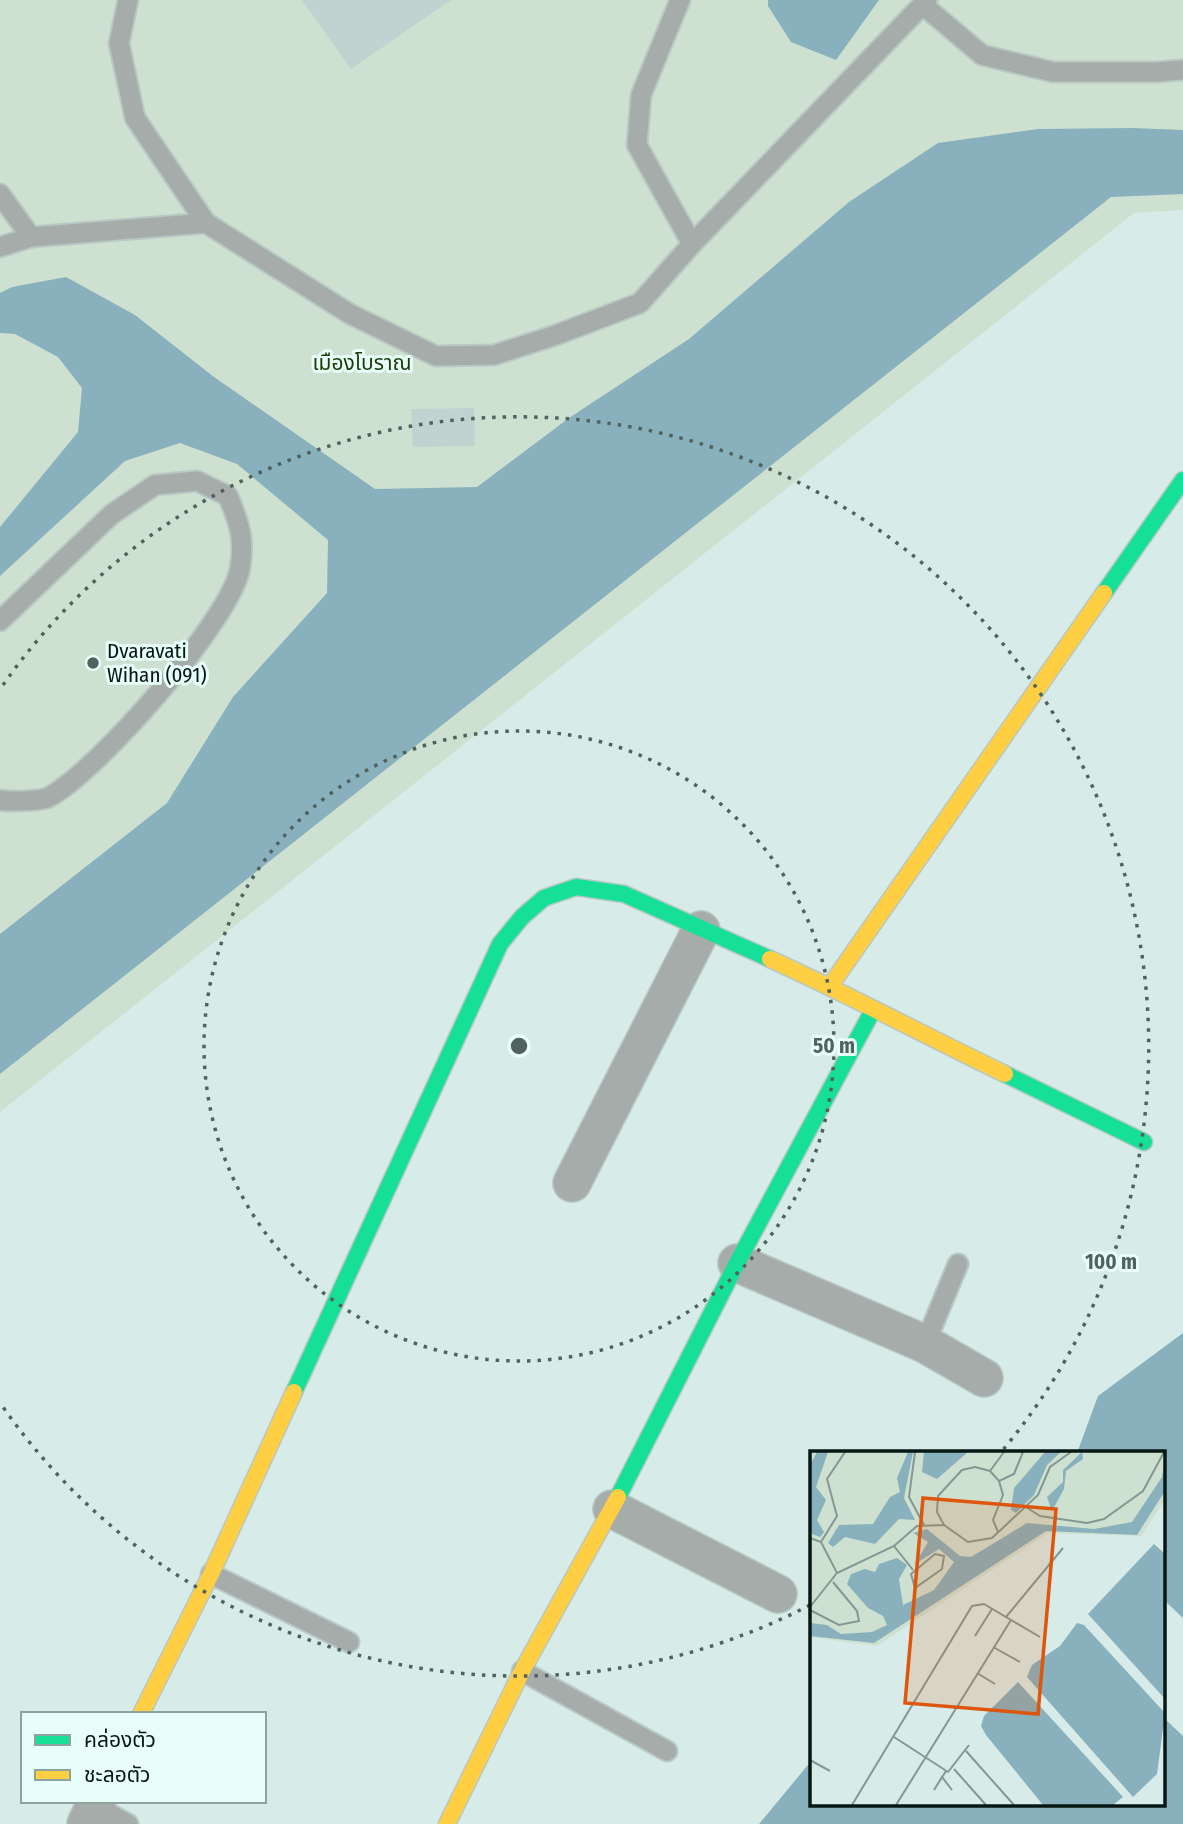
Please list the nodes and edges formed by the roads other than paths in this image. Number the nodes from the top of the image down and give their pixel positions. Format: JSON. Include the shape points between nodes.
{"nodes":[{"id":1,"x":128,"y":0,"type":"edge"},
{"id":2,"x":680,"y":0,"type":"edge"},
{"id":3,"x":925,"y":3,"type":"edge"},
{"id":4,"x":1183,"y":70,"type":"edge"},
{"id":5,"x":0,"y":194,"type":"edge"},
{"id":6,"x":206,"y":223,"type":"junction"},
{"id":7,"x":31,"y":237,"type":"junction"},
{"id":8,"x":692,"y":244,"type":"junction"},
{"id":9,"x":0,"y":247,"type":"edge"},
{"id":10,"x":1183,"y":480,"type":"edge"},
{"id":11,"x":0,"y":621,"type":"edge"},
{"id":12,"x":0,"y":800,"type":"edge"},
{"id":13,"x":701,"y":930,"type":"junction"},
{"id":14,"x":830,"y":986,"type":"junction"},
{"id":15,"x":873,"y":1010,"type":"junction"},
{"id":16,"x":1144,"y":1142,"type":"dead end"},
{"id":17,"x":572,"y":1183,"type":"dead end"},
{"id":18,"x":737,"y":1263,"type":"junction"},
{"id":19,"x":958,"y":1264,"type":"dead end"},
{"id":20,"x":925,"y":1344,"type":"junction"},
{"id":21,"x":984,"y":1378,"type":"dead end"},
{"id":22,"x":612,"y":1508,"type":"junction"},
{"id":23,"x":211,"y":1574,"type":"junction"},
{"id":24,"x":778,"y":1594,"type":"dead end"},
{"id":25,"x":349,"y":1642,"type":"dead end"},
{"id":26,"x":522,"y":1671,"type":"junction"},
{"id":27,"x":142,"y":1712,"type":"edge"},
{"id":28,"x":667,"y":1752,"type":"dead end"},
{"id":29,"x":93,"y":1811,"type":"edge"},
{"id":30,"x":128,"y":1824,"type":"edge"},
{"id":31,"x":447,"y":1824,"type":"edge"}],
"edges":[{"from":1,"to":6,"type":"lane","via":[[119,43],[135,118]]},
{"from":2,"to":8,"type":"lane","via":[[641,95],[637,145]]},
{"from":3,"to":4,"type":"lane","via":[[982,55],[1053,72]]},
{"from":3,"to":8,"type":"lane"},
{"from":5,"to":7,"type":"lane"},
{"from":6,"to":7,"type":"lane"},
{"from":6,"to":8,"type":"lane","via":[[350,314],[436,356],[494,355],[640,303]]},
{"from":7,"to":9,"type":"lane"},
{"from":10,"to":14,"type":"street"},
{"from":11,"to":12,"type":"lane","via":[[112,514],[155,485],[197,481],[228,496],[242,530],[240,570],[220,613],[153,700],[88,768],[46,799]]},
{"from":13,"to":14,"type":"street"},
{"from":13,"to":17,"type":"street"},
{"from":13,"to":23,"type":"street","via":[[624,894],[576,887],[544,898],[500,944]]},
{"from":14,"to":15,"type":"street"},
{"from":15,"to":16,"type":"street"},
{"from":15,"to":18,"type":"street"},
{"from":18,"to":20,"type":"street"},
{"from":18,"to":22,"type":"street"},
{"from":19,"to":20,"type":"lane"},
{"from":20,"to":21,"type":"street"},
{"from":22,"to":24,"type":"street"},
{"from":22,"to":26,"type":"street"},
{"from":23,"to":25,"type":"lane"},
{"from":23,"to":27,"type":"street"},
{"from":26,"to":28,"type":"lane"},
{"from":26,"to":31,"type":"street"},
{"from":29,"to":30,"type":"lane"}]}
